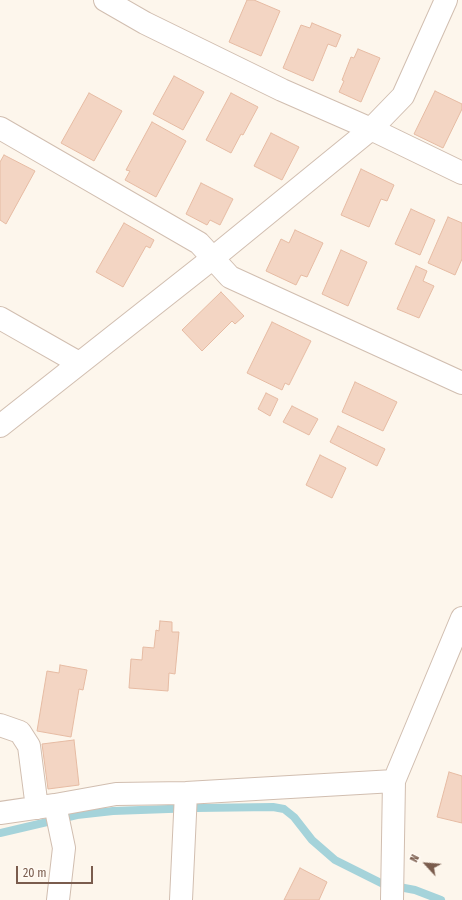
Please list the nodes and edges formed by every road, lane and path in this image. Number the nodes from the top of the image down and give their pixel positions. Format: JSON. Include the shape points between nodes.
{"nodes":[{"id":1,"x":105,"y":0,"type":"edge"},
{"id":2,"x":446,"y":0,"type":"edge"},
{"id":3,"x":0,"y":128,"type":"edge"},
{"id":4,"x":371,"y":129,"type":"junction"},
{"id":5,"x":462,"y":173,"type":"edge"},
{"id":6,"x":213,"y":258,"type":"junction"},
{"id":7,"x":0,"y":318,"type":"edge"},
{"id":8,"x":79,"y":363,"type":"junction"},
{"id":9,"x":462,"y":383,"type":"edge"},
{"id":10,"x":0,"y":426,"type":"edge"},
{"id":11,"x":462,"y":618,"type":"edge"},
{"id":12,"x":0,"y":725,"type":"edge"},
{"id":13,"x":394,"y":781,"type":"junction"},
{"id":14,"x":186,"y":793,"type":"junction"},
{"id":15,"x":46,"y":807,"type":"junction"},
{"id":16,"x":0,"y":813,"type":"edge"},
{"id":17,"x":58,"y":900,"type":"edge"},
{"id":18,"x":181,"y":900,"type":"edge"},
{"id":19,"x":392,"y":900,"type":"edge"}],
"edges":[{"from":1,"to":4,"type":"street","via":[[145,23],[282,90]]},
{"from":2,"to":4,"type":"street","via":[[403,96]]},
{"from":3,"to":6,"type":"street","via":[[199,243]]},
{"from":4,"to":5,"type":"street"},
{"from":4,"to":6,"type":"street"},
{"from":6,"to":8,"type":"street"},
{"from":6,"to":9,"type":"street","via":[[230,277]]},
{"from":7,"to":8,"type":"street"},
{"from":8,"to":10,"type":"street"},
{"from":11,"to":13,"type":"street"},
{"from":12,"to":15,"type":"street","via":[[20,732],[29,746]]},
{"from":13,"to":14,"type":"street"},
{"from":13,"to":19,"type":"street"},
{"from":14,"to":15,"type":"street","via":[[116,794]]},
{"from":14,"to":18,"type":"street"},
{"from":15,"to":16,"type":"street"},
{"from":15,"to":17,"type":"street","via":[[64,848]]}]}
